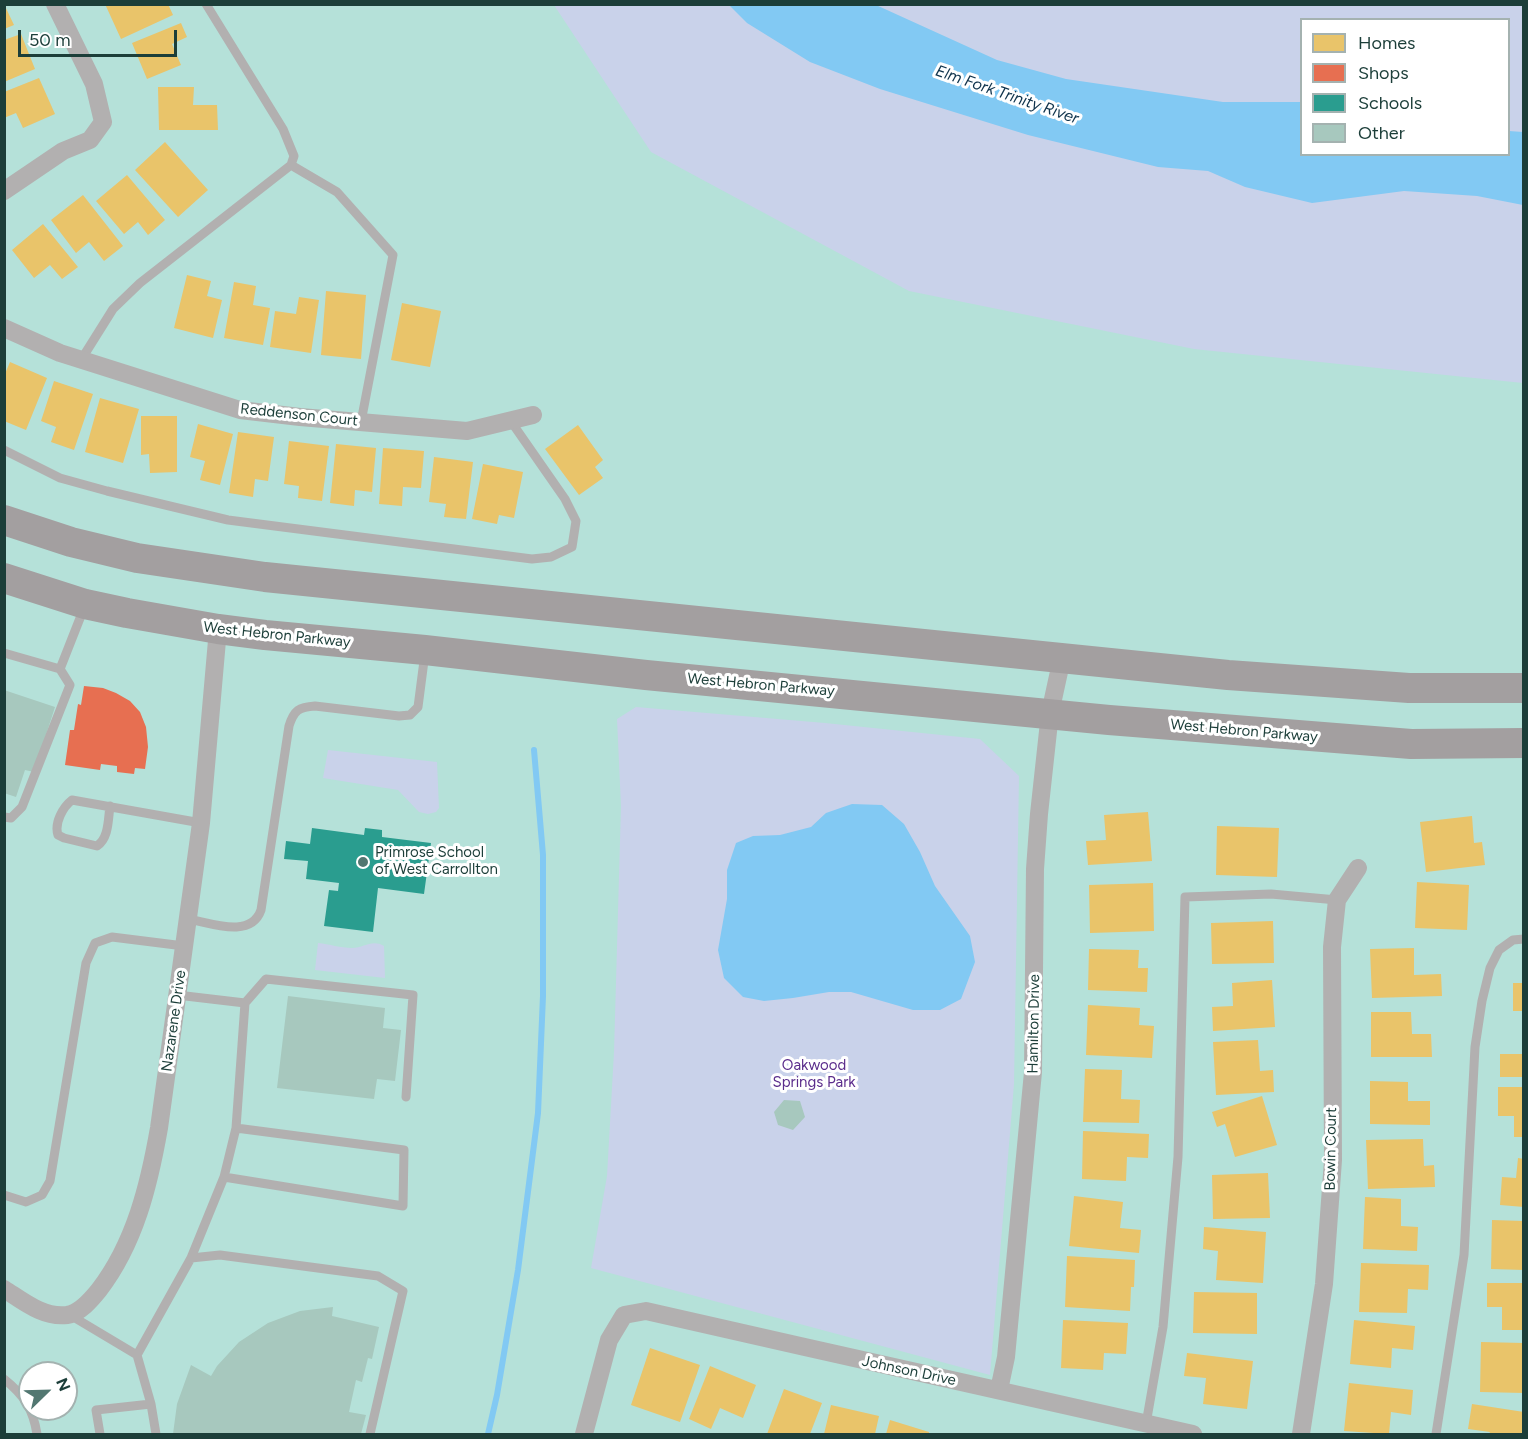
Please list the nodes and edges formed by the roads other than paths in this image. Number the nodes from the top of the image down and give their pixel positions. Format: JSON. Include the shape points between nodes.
{"nodes":[{"id":1,"x":55,"y":4,"type":"edge"},
{"id":2,"x":206,"y":4,"type":"edge"},
{"id":3,"x":291,"y":165,"type":"junction"},
{"id":4,"x":4,"y":192,"type":"edge"},
{"id":5,"x":4,"y":328,"type":"edge"},
{"id":6,"x":81,"y":360,"type":"junction"},
{"id":7,"x":533,"y":415,"type":"dead end"},
{"id":8,"x":510,"y":420,"type":"junction"},
{"id":9,"x":361,"y":422,"type":"junction"},
{"id":10,"x":4,"y":450,"type":"edge"},
{"id":11,"x":4,"y":520,"type":"edge"},
{"id":12,"x":4,"y":578,"type":"edge"},
{"id":13,"x":85,"y":604,"type":"junction"},
{"id":14,"x":218,"y":629,"type":"junction"},
{"id":15,"x":425,"y":650,"type":"junction"},
{"id":16,"x":4,"y":653,"type":"edge"},
{"id":17,"x":1062,"y":658,"type":"junction"},
{"id":18,"x":60,"y":669,"type":"junction"},
{"id":19,"x":1524,"y":688,"type":"edge"},
{"id":20,"x":1050,"y":713,"type":"junction"},
{"id":21,"x":1524,"y":743,"type":"edge"},
{"id":22,"x":110,"y":806,"type":"junction"},
{"id":23,"x":4,"y":817,"type":"edge"},
{"id":24,"x":201,"y":823,"type":"junction"},
{"id":25,"x":1358,"y":868,"type":"dead end"},
{"id":26,"x":1337,"y":900,"type":"junction"},
{"id":27,"x":188,"y":920,"type":"junction"},
{"id":28,"x":1524,"y":939,"type":"edge"},
{"id":29,"x":184,"y":946,"type":"junction"},
{"id":30,"x":177,"y":995,"type":"junction"},
{"id":31,"x":245,"y":1003,"type":"junction"},
{"id":32,"x":406,"y":1097,"type":"dead end"},
{"id":33,"x":236,"y":1128,"type":"junction"},
{"id":34,"x":224,"y":1177,"type":"junction"},
{"id":35,"x":4,"y":1195,"type":"edge"},
{"id":36,"x":191,"y":1258,"type":"junction"},
{"id":37,"x":4,"y":1289,"type":"edge"},
{"id":38,"x":70,"y":1315,"type":"junction"},
{"id":39,"x":136,"y":1355,"type":"junction"},
{"id":40,"x":4,"y":1379,"type":"edge"},
{"id":41,"x":999,"y":1390,"type":"junction"},
{"id":42,"x":151,"y":1404,"type":"junction"},
{"id":43,"x":1146,"y":1424,"type":"junction"},
{"id":44,"x":588,"y":1433,"type":"edge"},
{"id":45,"x":37,"y":1434,"type":"edge"},
{"id":46,"x":100,"y":1434,"type":"edge"},
{"id":47,"x":156,"y":1434,"type":"edge"},
{"id":48,"x":370,"y":1434,"type":"edge"},
{"id":49,"x":1193,"y":1434,"type":"edge"},
{"id":50,"x":1300,"y":1434,"type":"edge"},
{"id":51,"x":1436,"y":1434,"type":"edge"}],
"edges":[{"from":1,"to":4,"type":"street","via":[[94,84],[103,122],[90,140],[63,151]]},
{"from":2,"to":3,"type":"lane","via":[[283,129],[294,156]]},
{"from":3,"to":6,"type":"lane","via":[[140,283],[113,309]]},
{"from":3,"to":9,"type":"lane","via":[[338,192],[393,255]]},
{"from":5,"to":6,"type":"street","name":"Reddenson Court"},
{"from":6,"to":9,"type":"street","name":"Reddenson Court","via":[[240,410]]},
{"from":7,"to":8,"type":"street","name":"Reddenson Court"},
{"from":8,"to":9,"type":"street","name":"Reddenson Court","via":[[467,431]]},
{"from":8,"to":10,"type":"lane","via":[[576,521],[572,547],[551,557],[532,559],[228,520],[60,478]]},
{"from":11,"to":17,"type":"main road","via":[[136,558],[265,577]]},
{"from":12,"to":13,"type":"main road","name":"West Hebron Parkway"},
{"from":13,"to":14,"type":"main road","name":"West Hebron Parkway"},
{"from":13,"to":18,"type":"lane"},
{"from":14,"to":15,"type":"main road","name":"West Hebron Parkway"},
{"from":14,"to":24,"type":"street","name":"Nazarene Drive"},
{"from":15,"to":20,"type":"main road","name":"West Hebron Parkway"},
{"from":15,"to":27,"type":"lane","via":[[418,707],[410,715],[315,706],[301,707],[293,713],[258,919],[240,928]]},
{"from":16,"to":18,"type":"lane"},
{"from":17,"to":19,"type":"main road","via":[[1409,688]]},
{"from":17,"to":20,"type":"street","name":"Hamilton Drive"},
{"from":18,"to":23,"type":"lane","via":[[70,685],[22,807],[11,818]]},
{"from":20,"to":21,"type":"main road","name":"West Hebron Parkway","via":[[1411,744]]},
{"from":20,"to":41,"type":"street","name":"Hamilton Drive","via":[[1035,869],[1033,1072],[1006,1357]]},
{"from":22,"to":22,"type":"lane","via":[[72,800],[65,805],[56,829],[58,835],[97,846],[105,835]]},
{"from":22,"to":24,"type":"lane"},
{"from":24,"to":27,"type":"street","name":"Nazarene Drive"},
{"from":25,"to":26,"type":"street","name":"Bowin Court"},
{"from":26,"to":43,"type":"lane","via":[[1270,894],[1185,897],[1178,1157],[1163,1327]]},
{"from":26,"to":50,"type":"street","name":"Bowin Court","via":[[1332,947],[1329,1216],[1324,1284]]},
{"from":27,"to":29,"type":"street","name":"Nazarene Drive"},
{"from":28,"to":51,"type":"lane","via":[[1513,940],[1499,950],[1482,1001],[1475,1047],[1464,1255]]},
{"from":29,"to":30,"type":"street","name":"Nazarene Drive"},
{"from":29,"to":35,"type":"lane","via":[[112,938],[95,943],[86,963],[50,1181],[42,1195],[26,1202]]},
{"from":30,"to":31,"type":"lane"},
{"from":30,"to":38,"type":"street","name":"Nazarene Drive","via":[[151,1173],[131,1235],[104,1283]]},
{"from":31,"to":32,"type":"lane","via":[[266,979],[413,995]]},
{"from":31,"to":33,"type":"lane"},
{"from":33,"to":34,"type":"lane"},
{"from":33,"to":34,"type":"lane","via":[[404,1150],[402,1206]]},
{"from":34,"to":36,"type":"lane"},
{"from":36,"to":39,"type":"lane"},
{"from":36,"to":48,"type":"lane","via":[[219,1255],[378,1276],[403,1291]]},
{"from":37,"to":38,"type":"street","via":[[43,1312]]},
{"from":38,"to":39,"type":"lane"},
{"from":39,"to":42,"type":"lane"},
{"from":40,"to":45,"type":"lane","via":[[20,1392],[32,1412]]},
{"from":41,"to":43,"type":"street","name":"Johnson Drive"},
{"from":41,"to":44,"type":"street","name":"Johnson Drive","via":[[645,1311],[624,1314],[609,1340]]},
{"from":42,"to":46,"type":"lane","via":[[96,1410]]},
{"from":42,"to":47,"type":"lane"},
{"from":43,"to":49,"type":"street","name":"Johnson Drive"}]}
